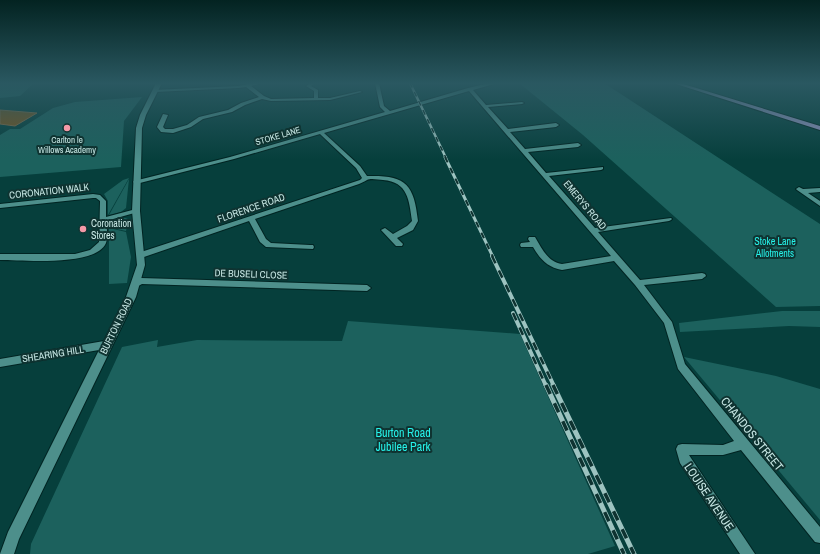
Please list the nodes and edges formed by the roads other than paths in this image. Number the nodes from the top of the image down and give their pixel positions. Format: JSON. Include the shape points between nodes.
{"nodes":[{"id":1,"x":146,"y":109,"type":"edge"},
{"id":2,"x":236,"y":109,"type":"edge"},
{"id":3,"x":384,"y":109,"type":"edge"},
{"id":4,"x":399,"y":109,"type":"edge"},
{"id":5,"x":488,"y":109,"type":"edge"},
{"id":6,"x":759,"y":109,"type":"edge"},
{"id":7,"x":388,"y":112,"type":"junction"},
{"id":8,"x":165,"y":115,"type":"dead end"},
{"id":9,"x":556,"y":125,"type":"dead end"},
{"id":10,"x":820,"y":129,"type":"edge"},
{"id":11,"x":507,"y":131,"type":"junction"},
{"id":12,"x":322,"y":134,"type":"junction"},
{"id":13,"x":578,"y":145,"type":"dead end"},
{"id":14,"x":525,"y":152,"type":"junction"},
{"id":15,"x":602,"y":168,"type":"dead end"},
{"id":16,"x":546,"y":175,"type":"junction"},
{"id":17,"x":366,"y":178,"type":"junction"},
{"id":18,"x":136,"y":182,"type":"junction"},
{"id":19,"x":820,"y":190,"type":"edge"},
{"id":20,"x":820,"y":204,"type":"edge"},
{"id":21,"x":0,"y":206,"type":"edge"},
{"id":22,"x":136,"y":211,"type":"junction"},
{"id":23,"x":251,"y":219,"type":"junction"},
{"id":24,"x":670,"y":219,"type":"dead end"},
{"id":25,"x":104,"y":220,"type":"junction"},
{"id":26,"x":385,"y":230,"type":"dead end"},
{"id":27,"x":593,"y":232,"type":"junction"},
{"id":28,"x":392,"y":237,"type":"junction"},
{"id":29,"x":399,"y":244,"type":"dead end"},
{"id":30,"x":524,"y":245,"type":"dead end"},
{"id":31,"x":310,"y":247,"type":"dead end"},
{"id":32,"x":141,"y":255,"type":"junction"},
{"id":33,"x":0,"y":257,"type":"edge"},
{"id":34,"x":615,"y":258,"type":"junction"},
{"id":35,"x":702,"y":276,"type":"dead end"},
{"id":36,"x":638,"y":283,"type":"junction"},
{"id":37,"x":136,"y":284,"type":"junction"},
{"id":38,"x":367,"y":288,"type":"dead end"},
{"id":39,"x":673,"y":342,"type":"joint"},
{"id":40,"x":107,"y":345,"type":"junction"},
{"id":41,"x":0,"y":362,"type":"edge"},
{"id":42,"x":743,"y":444,"type":"junction"},
{"id":43,"x":820,"y":537,"type":"edge"},
{"id":44,"x":7,"y":554,"type":"edge"},
{"id":45,"x":748,"y":554,"type":"edge"}],
"edges":[{"from":1,"to":18,"type":"street","name":"BURTON ROAD","via":[[139,128]]},
{"from":2,"to":8,"type":"street","via":[[221,116],[201,118],[189,126],[173,131],[163,131],[160,127]]},
{"from":3,"to":7,"type":"street"},
{"from":4,"to":7,"type":"street","name":"STOKE LANE"},
{"from":5,"to":11,"type":"street","name":"EMERYS ROAD"},
{"from":6,"to":10,"type":"main road"},
{"from":7,"to":12,"type":"street","name":"STOKE LANE"},
{"from":9,"to":11,"type":"street"},
{"from":11,"to":14,"type":"street","name":"EMERYS ROAD"},
{"from":12,"to":17,"type":"street"},
{"from":12,"to":18,"type":"street","name":"STOKE LANE"},
{"from":13,"to":14,"type":"street"},
{"from":14,"to":16,"type":"street","name":"EMERYS ROAD"},
{"from":15,"to":16,"type":"street"},
{"from":16,"to":27,"type":"street","name":"EMERYS ROAD"},
{"from":17,"to":23,"type":"street","name":"FLORENCE ROAD"},
{"from":17,"to":28,"type":"street","name":"FLORENCE ROAD","via":[[398,180],[409,192],[415,221],[410,228]]},
{"from":18,"to":22,"type":"street","name":"BURTON ROAD"},
{"from":19,"to":20,"type":"street","via":[[801,190]]},
{"from":21,"to":25,"type":"street","name":"CORONATION WALK","via":[[98,196],[103,201]]},
{"from":22,"to":25,"type":"street"},
{"from":22,"to":32,"type":"street","name":"BURTON ROAD"},
{"from":23,"to":31,"type":"street","via":[[269,245]]},
{"from":23,"to":32,"type":"street","name":"FLORENCE ROAD"},
{"from":24,"to":27,"type":"street"},
{"from":25,"to":33,"type":"street","name":"CORONATION WALK","via":[[104,242],[92,252],[81,256]]},
{"from":26,"to":28,"type":"street"},
{"from":27,"to":34,"type":"street","name":"EMERYS ROAD"},
{"from":28,"to":29,"type":"street"},
{"from":30,"to":34,"type":"street","via":[[534,241],[547,262],[553,266],[562,267]]},
{"from":32,"to":37,"type":"street","name":"BURTON ROAD"},
{"from":34,"to":36,"type":"street","name":"EMERYS ROAD"},
{"from":35,"to":36,"type":"street"},
{"from":36,"to":39,"type":"street","name":"EMERYS ROAD","via":[[668,322]]},
{"from":37,"to":38,"type":"street","name":"DE BUSELI CLOSE","via":[[141,281]]},
{"from":37,"to":40,"type":"street","name":"BURTON ROAD"},
{"from":39,"to":42,"type":"street","name":"CHANDOS STREET","via":[[681,366]]},
{"from":40,"to":41,"type":"street","name":"SHEARING HILL"},
{"from":40,"to":44,"type":"street","name":"BURTON ROAD"},
{"from":42,"to":43,"type":"street","name":"CHANDOS STREET"},
{"from":42,"to":45,"type":"street","name":"LOUISE AVENUE","via":[[723,450],[682,449],[684,459]]}]}
